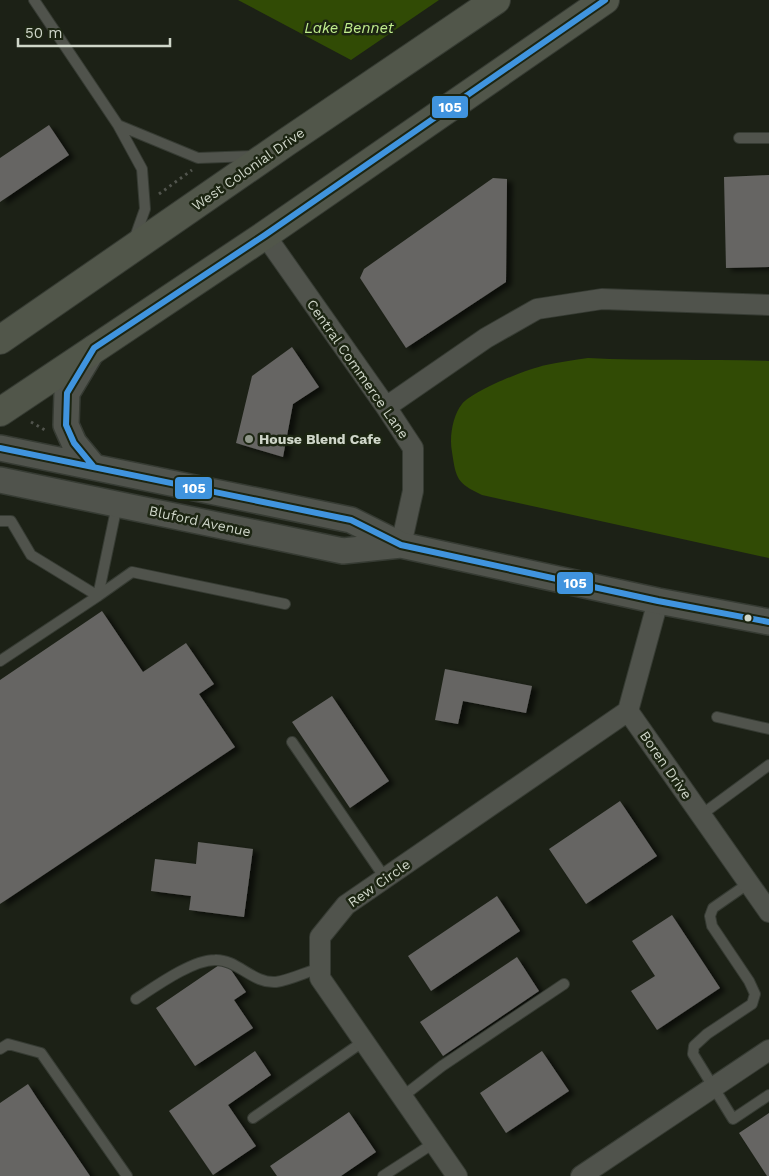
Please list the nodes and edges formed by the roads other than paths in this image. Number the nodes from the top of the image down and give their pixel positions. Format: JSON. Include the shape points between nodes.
{"nodes":[{"id":1,"x":34,"y":0,"type":"edge"},
{"id":2,"x":496,"y":0,"type":"edge"},
{"id":3,"x":605,"y":0,"type":"edge"},
{"id":4,"x":118,"y":125,"type":"junction"},
{"id":5,"x":739,"y":138,"type":"dead end"},
{"id":6,"x":769,"y":138,"type":"edge"},
{"id":7,"x":285,"y":144,"type":"junction"},
{"id":8,"x":265,"y":234,"type":"junction"},
{"id":9,"x":130,"y":250,"type":"junction"},
{"id":10,"x":769,"y":305,"type":"edge"},
{"id":11,"x":0,"y":340,"type":"edge"},
{"id":12,"x":94,"y":348,"type":"junction"},
{"id":13,"x":386,"y":407,"type":"junction"},
{"id":14,"x":0,"y":412,"type":"edge"},
{"id":15,"x":0,"y":448,"type":"edge"},
{"id":16,"x":93,"y":466,"type":"junction"},
{"id":17,"x":0,"y":480,"type":"edge"},
{"id":18,"x":118,"y":504,"type":"junction"},
{"id":19,"x":0,"y":521,"type":"edge"},
{"id":20,"x":401,"y":546,"type":"junction"},
{"id":21,"x":98,"y":596,"type":"junction"},
{"id":22,"x":658,"y":601,"type":"junction"},
{"id":23,"x":284,"y":604,"type":"dead end"},
{"id":24,"x":769,"y":622,"type":"edge"},
{"id":25,"x":0,"y":661,"type":"edge"},
{"id":26,"x":628,"y":711,"type":"junction"},
{"id":27,"x":717,"y":717,"type":"dead end"},
{"id":28,"x":769,"y":729,"type":"edge"},
{"id":29,"x":292,"y":742,"type":"dead end"},
{"id":30,"x":769,"y":765,"type":"edge"},
{"id":31,"x":701,"y":815,"type":"junction"},
{"id":32,"x":385,"y":878,"type":"junction"},
{"id":33,"x":749,"y":883,"type":"junction"},
{"id":34,"x":769,"y":912,"type":"edge"},
{"id":35,"x":320,"y":968,"type":"junction"},
{"id":36,"x":564,"y":984,"type":"dead end"},
{"id":37,"x":136,"y":999,"type":"dead end"},
{"id":38,"x":364,"y":1041,"type":"junction"},
{"id":39,"x":0,"y":1049,"type":"edge"},
{"id":40,"x":769,"y":1050,"type":"edge"},
{"id":41,"x":713,"y":1088,"type":"junction"},
{"id":42,"x":769,"y":1095,"type":"edge"},
{"id":43,"x":402,"y":1097,"type":"junction"},
{"id":44,"x":253,"y":1118,"type":"dead end"},
{"id":45,"x":434,"y":1143,"type":"junction"},
{"id":46,"x":127,"y":1176,"type":"edge"},
{"id":47,"x":383,"y":1176,"type":"edge"},
{"id":48,"x":457,"y":1176,"type":"edge"},
{"id":49,"x":581,"y":1176,"type":"edge"}],
"edges":[{"from":1,"to":4,"type":"lane"},
{"from":2,"to":7,"type":"highway","name":"West Colonial Drive"},
{"from":3,"to":8,"type":"highway"},
{"from":4,"to":7,"type":"lane","via":[[198,158],[252,157]]},
{"from":4,"to":9,"type":"lane","via":[[142,170],[146,209]]},
{"from":5,"to":6,"type":"lane"},
{"from":7,"to":9,"type":"highway","name":"West Colonial Drive"},
{"from":8,"to":12,"type":"highway"},
{"from":8,"to":13,"type":"street","name":"Central Commerce Lane"},
{"from":9,"to":11,"type":"highway","name":"West Colonial Drive"},
{"from":10,"to":13,"type":"street","via":[[602,299],[537,309],[486,338]]},
{"from":12,"to":14,"type":"highway"},
{"from":12,"to":16,"type":"street","via":[[67,393],[66,425],[74,443]]},
{"from":13,"to":20,"type":"street","name":"Central Commerce Lane","via":[[413,448],[414,491]]},
{"from":15,"to":16,"type":"street","name":"Bluford Avenue"},
{"from":16,"to":20,"type":"street","name":"Bluford Avenue","via":[[351,520]]},
{"from":17,"to":18,"type":"street","name":"Bluford Avenue"},
{"from":18,"to":20,"type":"street","name":"Bluford Avenue","via":[[343,551]]},
{"from":18,"to":21,"type":"lane"},
{"from":19,"to":21,"type":"lane","via":[[11,521],[30,555]]},
{"from":20,"to":22,"type":"street","name":"Bluford Avenue"},
{"from":21,"to":23,"type":"lane","via":[[132,572]]},
{"from":21,"to":25,"type":"lane"},
{"from":22,"to":24,"type":"street","name":"Bluford Avenue"},
{"from":22,"to":26,"type":"street"},
{"from":26,"to":31,"type":"street","name":"Boren Drive"},
{"from":26,"to":32,"type":"street","name":"Rew Circle"},
{"from":27,"to":28,"type":"lane"},
{"from":29,"to":32,"type":"lane"},
{"from":30,"to":31,"type":"lane"},
{"from":31,"to":33,"type":"street","name":"Boren Drive"},
{"from":32,"to":35,"type":"street","name":"Rew Circle","via":[[346,905],[320,937]]},
{"from":33,"to":34,"type":"street","name":"Boren Drive"},
{"from":33,"to":41,"type":"lane","via":[[713,908],[710,916],[712,926],[755,994],[752,1004],[694,1046],[693,1054]]},
{"from":35,"to":37,"type":"lane","via":[[275,982],[255,977],[228,962],[201,962]]},
{"from":35,"to":38,"type":"street","name":"Rew Circle","via":[[320,978]]},
{"from":36,"to":43,"type":"lane","via":[[442,1066]]},
{"from":38,"to":43,"type":"street","name":"Rew Circle"},
{"from":38,"to":44,"type":"lane"},
{"from":39,"to":46,"type":"lane","via":[[8,1044],[41,1053]]},
{"from":40,"to":41,"type":"street"},
{"from":41,"to":42,"type":"lane","via":[[733,1118]]},
{"from":41,"to":49,"type":"street"},
{"from":43,"to":45,"type":"street","name":"Rew Circle"},
{"from":45,"to":47,"type":"lane"},
{"from":45,"to":48,"type":"street","name":"Rew Circle"}]}
